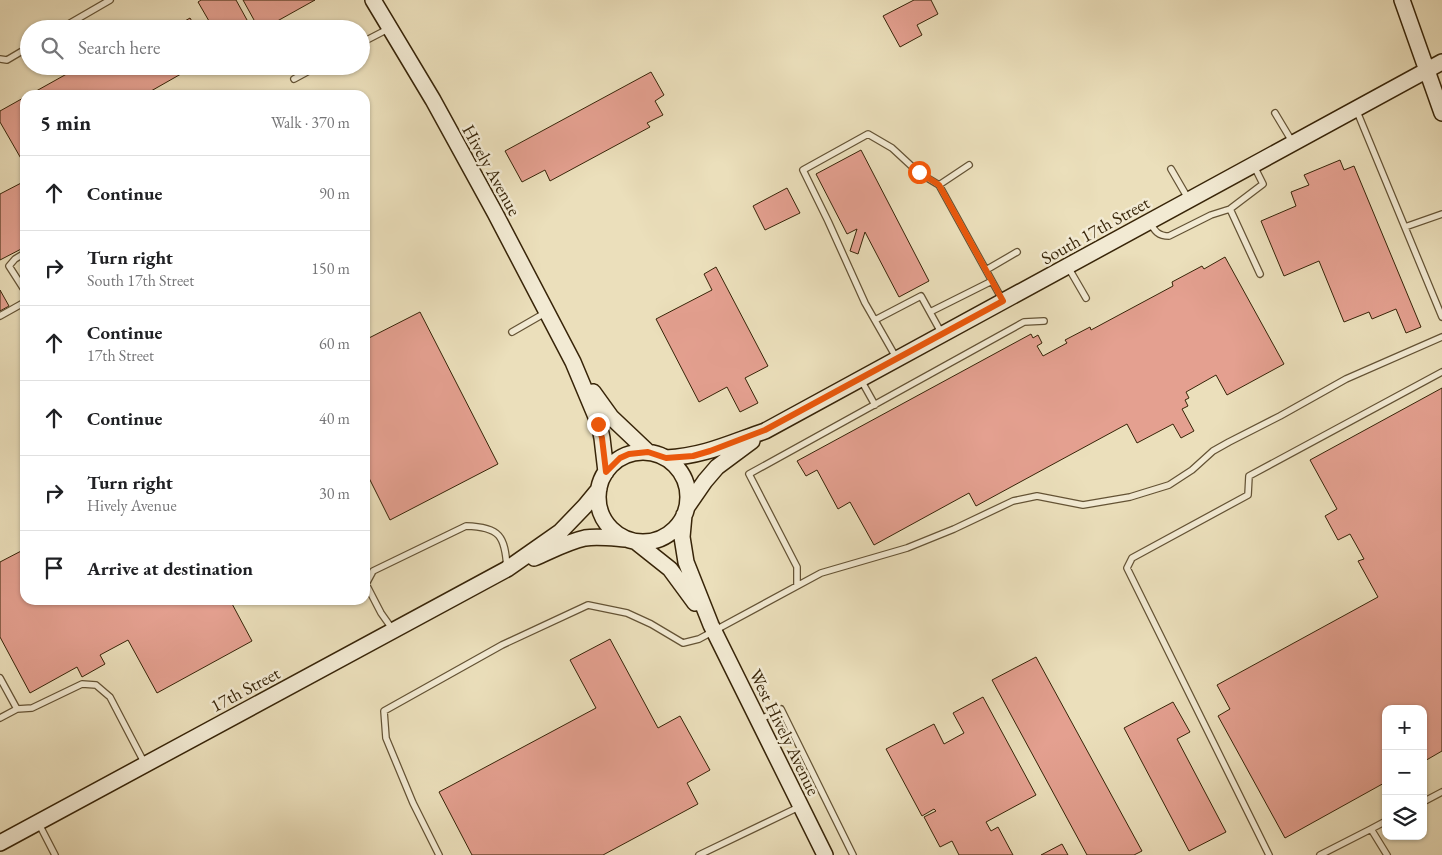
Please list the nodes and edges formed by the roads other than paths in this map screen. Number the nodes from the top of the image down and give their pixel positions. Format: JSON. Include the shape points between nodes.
{"nodes":[{"id":1,"x":110,"y":0,"type":"edge"},
{"id":2,"x":373,"y":0,"type":"edge"},
{"id":3,"x":1402,"y":0,"type":"edge"},
{"id":4,"x":76,"y":20,"type":"edge"},
{"id":5,"x":389,"y":28,"type":"junction"},
{"id":6,"x":370,"y":38,"type":"edge"},
{"id":7,"x":20,"y":52,"type":"edge"},
{"id":8,"x":0,"y":59,"type":"edge"},
{"id":9,"x":1442,"y":62,"type":"edge"},
{"id":10,"x":1427,"y":70,"type":"junction"},
{"id":11,"x":301,"y":75,"type":"edge"},
{"id":12,"x":294,"y":79,"type":"dead end"},
{"id":13,"x":1356,"y":108,"type":"junction"},
{"id":14,"x":1275,"y":113,"type":"dead end"},
{"id":15,"x":1442,"y":113,"type":"edge"},
{"id":16,"x":1293,"y":143,"type":"junction"},
{"id":17,"x":1253,"y":164,"type":"junction"},
{"id":18,"x":969,"y":165,"type":"dead end"},
{"id":19,"x":1171,"y":169,"type":"dead end"},
{"id":20,"x":939,"y":185,"type":"junction"},
{"id":21,"x":1189,"y":200,"type":"junction"},
{"id":22,"x":1230,"y":209,"type":"junction"},
{"id":23,"x":1442,"y":214,"type":"edge"},
{"id":24,"x":1149,"y":221,"type":"junction"},
{"id":25,"x":1405,"y":227,"type":"junction"},
{"id":26,"x":1017,"y":252,"type":"dead end"},
{"id":27,"x":20,"y":256,"type":"edge"},
{"id":28,"x":1067,"y":266,"type":"junction"},
{"id":29,"x":986,"y":270,"type":"junction"},
{"id":30,"x":1260,"y":274,"type":"dead end"},
{"id":31,"x":992,"y":281,"type":"junction"},
{"id":32,"x":20,"y":283,"type":"edge"},
{"id":33,"x":1086,"y":298,"type":"dead end"},
{"id":34,"x":1003,"y":301,"type":"junction"},
{"id":35,"x":20,"y":305,"type":"edge"},
{"id":36,"x":547,"y":312,"type":"junction"},
{"id":37,"x":930,"y":312,"type":"junction"},
{"id":38,"x":0,"y":316,"type":"edge"},
{"id":39,"x":1442,"y":317,"type":"edge"},
{"id":40,"x":875,"y":320,"type":"junction"},
{"id":41,"x":1044,"y":321,"type":"dead end"},
{"id":42,"x":512,"y":332,"type":"dead end"},
{"id":43,"x":942,"y":334,"type":"junction"},
{"id":44,"x":1442,"y":337,"type":"edge"},
{"id":45,"x":897,"y":359,"type":"junction"},
{"id":46,"x":573,"y":362,"type":"junction"},
{"id":47,"x":1442,"y":372,"type":"edge"},
{"id":48,"x":860,"y":379,"type":"junction"},
{"id":49,"x":874,"y":405,"type":"junction"},
{"id":50,"x":765,"y":430,"type":"junction"},
{"id":51,"x":648,"y":452,"type":"junction"},
{"id":52,"x":666,"y":458,"type":"junction"},
{"id":53,"x":606,"y":472,"type":"junction"},
{"id":54,"x":599,"y":488,"type":"junction"},
{"id":55,"x":686,"y":511,"type":"junction"},
{"id":56,"x":632,"y":541,"type":"junction"},
{"id":57,"x":507,"y":569,"type":"junction"},
{"id":58,"x":370,"y":577,"type":"edge"},
{"id":59,"x":797,"y":585,"type":"junction"},
{"id":60,"x":370,"y":592,"type":"edge"},
{"id":61,"x":712,"y":628,"type":"junction"},
{"id":62,"x":393,"y":630,"type":"junction"},
{"id":63,"x":0,"y":678,"type":"edge"},
{"id":64,"x":17,"y":709,"type":"junction"},
{"id":65,"x":0,"y":718,"type":"edge"},
{"id":66,"x":758,"y":720,"type":"junction"},
{"id":67,"x":145,"y":764,"type":"junction"},
{"id":68,"x":1442,"y":792,"type":"edge"},
{"id":69,"x":1427,"y":800,"type":"edge"},
{"id":70,"x":800,"y":806,"type":"junction"},
{"id":71,"x":38,"y":822,"type":"junction"},
{"id":72,"x":1382,"y":823,"type":"edge"},
{"id":73,"x":1371,"y":829,"type":"junction"},
{"id":74,"x":0,"y":843,"type":"edge"},
{"id":75,"x":56,"y":855,"type":"edge"},
{"id":76,"x":439,"y":855,"type":"edge"},
{"id":77,"x":699,"y":855,"type":"edge"},
{"id":78,"x":825,"y":855,"type":"edge"},
{"id":79,"x":853,"y":855,"type":"edge"},
{"id":80,"x":1269,"y":855,"type":"edge"},
{"id":81,"x":1320,"y":855,"type":"edge"},
{"id":82,"x":1387,"y":855,"type":"edge"}],
"edges":[{"from":1,"to":4,"type":"lane"},
{"from":2,"to":5,"type":"street","name":"Hively Avenue"},
{"from":3,"to":10,"type":"street"},
{"from":5,"to":6,"type":"lane"},
{"from":5,"to":36,"type":"street","name":"Hively Avenue","via":[[447,126]]},
{"from":7,"to":8,"type":"lane","via":[[7,60]]},
{"from":9,"to":10,"type":"street","name":"South 17th Street"},
{"from":10,"to":13,"type":"street","name":"South 17th Street"},
{"from":10,"to":15,"type":"street"},
{"from":11,"to":12,"type":"lane"},
{"from":13,"to":16,"type":"street","name":"South 17th Street"},
{"from":13,"to":25,"type":"lane"},
{"from":14,"to":16,"type":"lane"},
{"from":16,"to":17,"type":"street","name":"South 17th Street"},
{"from":17,"to":21,"type":"street","name":"South 17th Street"},
{"from":17,"to":22,"type":"lane","via":[[1263,184]]},
{"from":18,"to":20,"type":"lane"},
{"from":19,"to":21,"type":"lane"},
{"from":20,"to":29,"type":"lane"},
{"from":20,"to":40,"type":"lane","via":[[892,148],[868,134],[803,170]]},
{"from":21,"to":24,"type":"street","name":"South 17th Street"},
{"from":22,"to":24,"type":"lane","via":[[1169,236],[1161,236]]},
{"from":22,"to":30,"type":"lane"},
{"from":23,"to":25,"type":"lane"},
{"from":24,"to":28,"type":"street","name":"South 17th Street"},
{"from":25,"to":39,"type":"lane"},
{"from":26,"to":29,"type":"lane"},
{"from":27,"to":32,"type":"lane","via":[[9,266]]},
{"from":28,"to":33,"type":"lane"},
{"from":28,"to":34,"type":"street","name":"South 17th Street"},
{"from":29,"to":31,"type":"lane"},
{"from":31,"to":34,"type":"lane"},
{"from":31,"to":37,"type":"lane"},
{"from":34,"to":43,"type":"street","name":"South 17th Street"},
{"from":35,"to":38,"type":"lane"},
{"from":36,"to":42,"type":"lane"},
{"from":36,"to":46,"type":"street","name":"Hively Avenue"},
{"from":37,"to":40,"type":"lane","via":[[921,296]]},
{"from":37,"to":43,"type":"lane"},
{"from":40,"to":45,"type":"lane"},
{"from":41,"to":49,"type":"lane","via":[[1024,322]]},
{"from":43,"to":45,"type":"street","name":"South 17th Street"},
{"from":44,"to":59,"type":"lane","via":[[1346,379],[1229,442],[1169,485],[1082,505],[1037,496],[1013,501],[954,530],[907,548],[821,573]]},
{"from":45,"to":48,"type":"street","name":"South 17th Street"},
{"from":46,"to":51,"type":"street","name":"Hively Avenue","via":[[611,417]]},
{"from":46,"to":53,"type":"street","name":"Hively Avenue","via":[[598,424]]},
{"from":47,"to":80,"type":"lane","via":[[1250,476],[1248,495],[1132,558],[1127,568]]},
{"from":48,"to":49,"type":"lane"},
{"from":48,"to":50,"type":"street","name":"South 17th Street"},
{"from":49,"to":59,"type":"lane","via":[[749,474],[797,567]]},
{"from":50,"to":52,"type":"street","via":[[693,456]]},
{"from":50,"to":55,"type":"street","via":[[717,468]]},
{"from":51,"to":52,"type":"street"},
{"from":51,"to":53,"type":"street","via":[[620,458]]},
{"from":52,"to":55,"type":"street","via":[[685,481],[688,490]]},
{"from":53,"to":54,"type":"street"},
{"from":54,"to":56,"type":"street","via":[[599,506],[605,521],[615,532]]},
{"from":54,"to":57,"type":"street","name":"17th Street","via":[[560,532]]},
{"from":55,"to":56,"type":"street","via":[[668,534],[652,541]]},
{"from":55,"to":61,"type":"street","via":[[682,537],[686,562]]},
{"from":56,"to":57,"type":"street","name":"17th Street","via":[[585,538]]},
{"from":56,"to":61,"type":"street","via":[[670,569]]},
{"from":57,"to":58,"type":"lane","via":[[505,545],[494,531],[481,526],[466,526],[373,571]]},
{"from":57,"to":62,"type":"street","name":"17th Street"},
{"from":59,"to":61,"type":"lane"},
{"from":60,"to":62,"type":"lane"},
{"from":61,"to":66,"type":"street","name":"West Hively Avenue"},
{"from":61,"to":76,"type":"lane","via":[[699,639],[682,643],[627,613],[588,606],[502,645],[384,711],[386,738]]},
{"from":62,"to":67,"type":"street","name":"17th Street"},
{"from":63,"to":64,"type":"lane"},
{"from":64,"to":65,"type":"lane"},
{"from":64,"to":67,"type":"lane","via":[[32,708],[82,684],[96,685],[110,698]]},
{"from":66,"to":70,"type":"street","name":"West Hively Avenue"},
{"from":66,"to":79,"type":"lane","via":[[781,708]]},
{"from":67,"to":71,"type":"street","name":"17th Street"},
{"from":68,"to":69,"type":"lane"},
{"from":70,"to":77,"type":"lane"},
{"from":70,"to":78,"type":"street","name":"West Hively Avenue"},
{"from":71,"to":74,"type":"street","name":"17th Street"},
{"from":71,"to":75,"type":"lane"},
{"from":72,"to":73,"type":"lane"},
{"from":73,"to":81,"type":"lane"},
{"from":73,"to":82,"type":"lane"}]}
